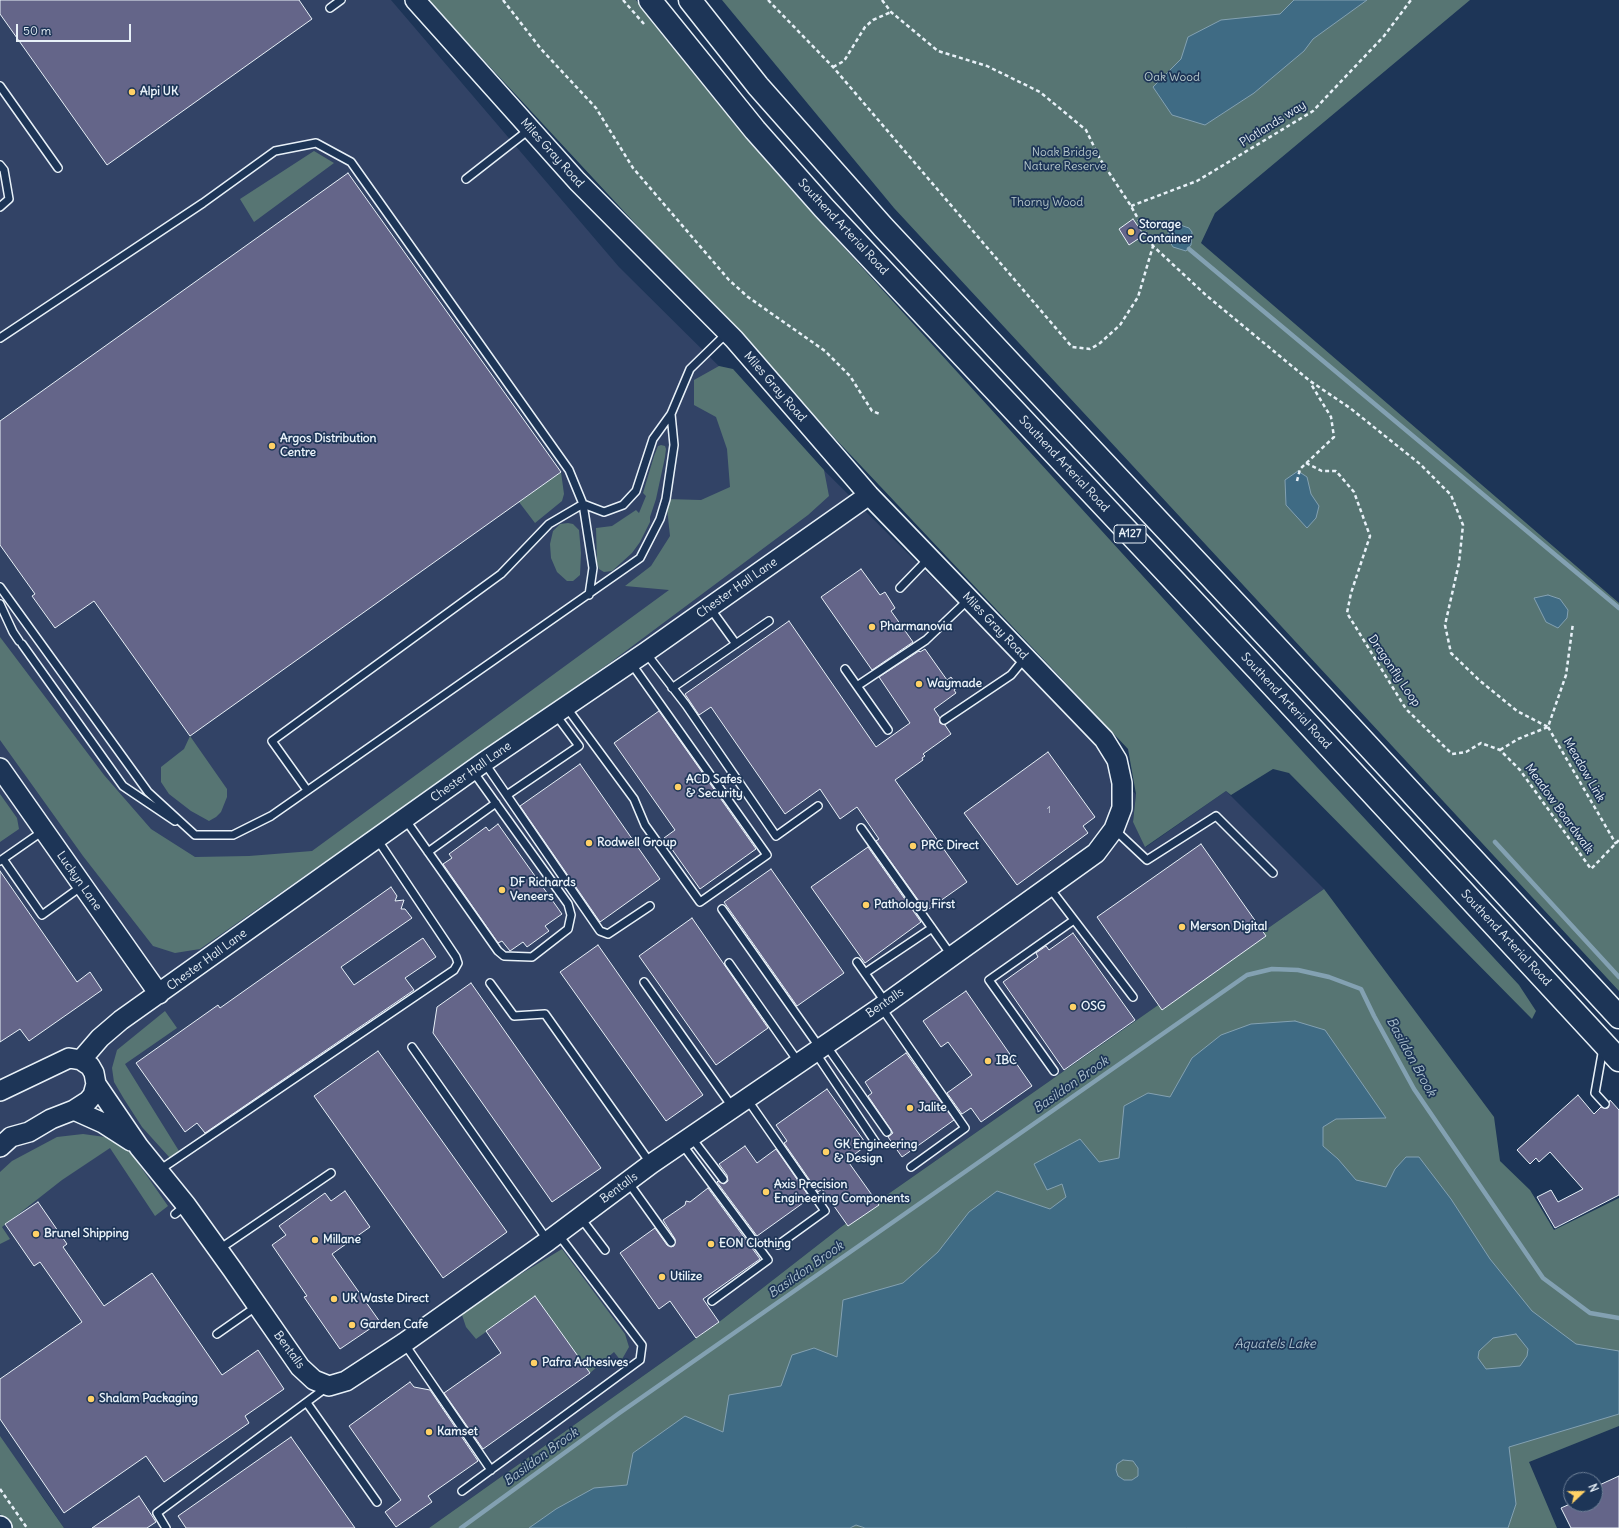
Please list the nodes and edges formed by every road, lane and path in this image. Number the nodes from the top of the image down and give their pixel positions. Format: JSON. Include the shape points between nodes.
{"nodes":[{"id":1,"x":342,"y":0,"type":"edge"},
{"id":2,"x":415,"y":0,"type":"edge"},
{"id":3,"x":502,"y":0,"type":"edge"},
{"id":4,"x":650,"y":0,"type":"edge"},
{"id":5,"x":690,"y":0,"type":"edge"},
{"id":6,"x":768,"y":0,"type":"edge"},
{"id":7,"x":882,"y":0,"type":"edge"},
{"id":8,"x":1411,"y":0,"type":"edge"},
{"id":9,"x":330,"y":8,"type":"dead end"},
{"id":10,"x":891,"y":12,"type":"junction"},
{"id":11,"x":833,"y":67,"type":"junction"},
{"id":12,"x":0,"y":86,"type":"edge"},
{"id":13,"x":530,"y":129,"type":"junction"},
{"id":14,"x":0,"y":165,"type":"edge"},
{"id":15,"x":58,"y":168,"type":"dead end"},
{"id":16,"x":466,"y":179,"type":"dead end"},
{"id":17,"x":1131,"y":206,"type":"junction"},
{"id":18,"x":0,"y":207,"type":"edge"},
{"id":19,"x":1153,"y":246,"type":"junction"},
{"id":20,"x":727,"y":333,"type":"junction"},
{"id":21,"x":0,"y":338,"type":"edge"},
{"id":22,"x":1310,"y":382,"type":"junction"},
{"id":23,"x":671,"y":414,"type":"junction"},
{"id":24,"x":880,"y":414,"type":"dead end"},
{"id":25,"x":1306,"y":463,"type":"junction"},
{"id":26,"x":1297,"y":481,"type":"dead end"},
{"id":27,"x":869,"y":495,"type":"junction"},
{"id":28,"x":582,"y":504,"type":"junction"},
{"id":29,"x":929,"y":558,"type":"junction"},
{"id":30,"x":0,"y":587,"type":"edge"},
{"id":31,"x":900,"y":588,"type":"dead end"},
{"id":32,"x":589,"y":594,"type":"junction"},
{"id":33,"x":969,"y":599,"type":"junction"},
{"id":34,"x":0,"y":604,"type":"edge"},
{"id":35,"x":709,"y":607,"type":"junction"},
{"id":36,"x":769,"y":621,"type":"dead end"},
{"id":37,"x":1573,"y":623,"type":"dead end"},
{"id":38,"x":736,"y":644,"type":"junction"},
{"id":39,"x":639,"y":658,"type":"junction"},
{"id":40,"x":1025,"y":658,"type":"junction"},
{"id":41,"x":845,"y":669,"type":"dead end"},
{"id":42,"x":857,"y":686,"type":"junction"},
{"id":43,"x":672,"y":688,"type":"junction"},
{"id":44,"x":560,"y":709,"type":"junction"},
{"id":45,"x":944,"y":720,"type":"dead end"},
{"id":46,"x":1548,"y":727,"type":"junction"},
{"id":47,"x":888,"y":730,"type":"dead end"},
{"id":48,"x":1500,"y":750,"type":"junction"},
{"id":49,"x":478,"y":766,"type":"junction"},
{"id":50,"x":0,"y":768,"type":"edge"},
{"id":51,"x":1122,"y":783,"type":"joint"},
{"id":52,"x":308,"y":790,"type":"junction"},
{"id":53,"x":507,"y":795,"type":"junction"},
{"id":54,"x":496,"y":803,"type":"junction"},
{"id":55,"x":818,"y":806,"type":"dead end"},
{"id":56,"x":405,"y":819,"type":"junction"},
{"id":57,"x":861,"y":828,"type":"dead end"},
{"id":58,"x":1114,"y":829,"type":"junction"},
{"id":59,"x":44,"y":830,"type":"junction"},
{"id":60,"x":195,"y":835,"type":"junction"},
{"id":61,"x":377,"y":839,"type":"junction"},
{"id":62,"x":1619,"y":840,"type":"edge"},
{"id":63,"x":1616,"y":844,"type":"junction"},
{"id":64,"x":428,"y":852,"type":"junction"},
{"id":65,"x":1,"y":860,"type":"edge"},
{"id":66,"x":1273,"y":873,"type":"dead end"},
{"id":67,"x":83,"y":886,"type":"junction"},
{"id":68,"x":1049,"y":887,"type":"junction"},
{"id":69,"x":650,"y":906,"type":"dead end"},
{"id":70,"x":722,"y":909,"type":"dead end"},
{"id":71,"x":1074,"y":920,"type":"junction"},
{"id":72,"x":932,"y":928,"type":"junction"},
{"id":73,"x":952,"y":956,"type":"junction"},
{"id":74,"x":857,"y":962,"type":"dead end"},
{"id":75,"x":729,"y":963,"type":"dead end"},
{"id":76,"x":865,"y":973,"type":"junction"},
{"id":77,"x":644,"y":982,"type":"dead end"},
{"id":78,"x":490,"y":983,"type":"dead end"},
{"id":79,"x":158,"y":994,"type":"junction"},
{"id":80,"x":1133,"y":998,"type":"dead end"},
{"id":81,"x":883,"y":1005,"type":"junction"},
{"id":82,"x":1619,"y":1017,"type":"edge"},
{"id":83,"x":1604,"y":1044,"type":"junction"},
{"id":84,"x":412,"y":1047,"type":"dead end"},
{"id":85,"x":821,"y":1048,"type":"junction"},
{"id":86,"x":81,"y":1060,"type":"junction"},
{"id":87,"x":1619,"y":1060,"type":"edge"},
{"id":88,"x":799,"y":1063,"type":"junction"},
{"id":89,"x":1054,"y":1071,"type":"dead end"},
{"id":90,"x":96,"y":1084,"type":"junction"},
{"id":91,"x":0,"y":1091,"type":"edge"},
{"id":92,"x":740,"y":1103,"type":"junction"},
{"id":93,"x":1605,"y":1104,"type":"dead end"},
{"id":94,"x":74,"y":1110,"type":"junction"},
{"id":95,"x":887,"y":1132,"type":"dead end"},
{"id":96,"x":4,"y":1137,"type":"edge"},
{"id":97,"x":686,"y":1140,"type":"junction"},
{"id":98,"x":876,"y":1143,"type":"dead end"},
{"id":99,"x":139,"y":1146,"type":"junction"},
{"id":100,"x":652,"y":1164,"type":"junction"},
{"id":101,"x":911,"y":1167,"type":"dead end"},
{"id":102,"x":158,"y":1171,"type":"junction"},
{"id":103,"x":331,"y":1173,"type":"dead end"},
{"id":104,"x":723,"y":1180,"type":"dead end"},
{"id":105,"x":628,"y":1182,"type":"junction"},
{"id":106,"x":580,"y":1217,"type":"junction"},
{"id":107,"x":553,"y":1237,"type":"junction"},
{"id":108,"x":671,"y":1242,"type":"dead end"},
{"id":109,"x":778,"y":1245,"type":"dead end"},
{"id":110,"x":218,"y":1250,"type":"junction"},
{"id":111,"x":605,"y":1250,"type":"dead end"},
{"id":112,"x":712,"y":1302,"type":"dead end"},
{"id":113,"x":258,"y":1306,"type":"junction"},
{"id":114,"x":217,"y":1334,"type":"dead end"},
{"id":115,"x":404,"y":1343,"type":"junction"},
{"id":116,"x":329,"y":1386,"type":"junction"},
{"id":117,"x":307,"y":1403,"type":"junction"},
{"id":118,"x":491,"y":1470,"type":"junction"},
{"id":119,"x":0,"y":1489,"type":"edge"},
{"id":120,"x":462,"y":1492,"type":"dead end"},
{"id":121,"x":377,"y":1502,"type":"dead end"},
{"id":122,"x":27,"y":1528,"type":"edge"},
{"id":123,"x":166,"y":1528,"type":"edge"}],
"edges":[{"from":1,"to":9,"type":"lane"},
{"from":2,"to":13,"type":"street","name":"Miles Gray Road"},
{"from":3,"to":24,"type":"path","via":[[541,49],[596,108],[633,168],[729,280],[748,297],[825,351],[850,376],[872,411]]},
{"from":4,"to":83,"type":"highway","name":"Southend Arterial Road","number":"A127","via":[[755,130],[824,208],[1259,671]]},
{"from":5,"to":82,"type":"highway","number":"A127","via":[[758,86],[884,227]]},
{"from":6,"to":11,"type":"path"},
{"from":7,"to":10,"type":"path"},
{"from":8,"to":17,"type":"path","name":"Plotlands way","via":[[1384,36],[1313,110],[1197,181]]},
{"from":10,"to":11,"type":"path","via":[[873,20],[865,27],[844,61]]},
{"from":10,"to":17,"type":"path","via":[[938,51],[987,66],[1040,92],[1086,130],[1100,159]]},
{"from":11,"to":19,"type":"path","via":[[1072,347],[1090,349],[1120,326],[1138,297]]},
{"from":12,"to":15,"type":"lane"},
{"from":13,"to":16,"type":"lane"},
{"from":13,"to":20,"type":"street","name":"Miles Gray Road","via":[[577,181]]},
{"from":14,"to":18,"type":"lane","via":[[4,170],[9,199]]},
{"from":17,"to":19,"type":"path"},
{"from":19,"to":22,"type":"path","via":[[1207,296]]},
{"from":20,"to":23,"type":"lane","via":[[690,369]]},
{"from":20,"to":27,"type":"street","name":"Miles Gray Road"},
{"from":21,"to":28,"type":"lane","via":[[203,203],[275,151],[316,144],[349,159],[362,176],[569,470]]},
{"from":22,"to":25,"type":"path","via":[[1331,417],[1334,436]]},
{"from":22,"to":46,"type":"path","via":[[1350,408],[1420,464],[1451,495],[1463,525],[1459,563],[1445,625],[1451,653],[1517,712]]},
{"from":23,"to":28,"type":"lane","via":[[653,439],[636,491],[623,505],[604,512]]},
{"from":23,"to":32,"type":"lane","via":[[674,445],[666,499],[660,519],[640,558]]},
{"from":25,"to":26,"type":"path","via":[[1300,469]]},
{"from":25,"to":48,"type":"path","name":"Dragonfly Loop","via":[[1322,471],[1336,471],[1354,492],[1370,536],[1347,613],[1406,709],[1452,754],[1466,752],[1481,743]]},
{"from":27,"to":29,"type":"street","name":"Miles Gray Road"},
{"from":27,"to":35,"type":"street","name":"Chester Hall Lane"},
{"from":28,"to":32,"type":"lane","via":[[593,568]]},
{"from":28,"to":52,"type":"lane","via":[[549,524],[501,574],[272,741]]},
{"from":29,"to":31,"type":"lane"},
{"from":29,"to":33,"type":"street","name":"Miles Gray Road"},
{"from":30,"to":60,"type":"lane","via":[[148,792]]},
{"from":32,"to":52,"type":"lane"},
{"from":33,"to":40,"type":"street","name":"Miles Gray Road"},
{"from":33,"to":42,"type":"lane","via":[[926,640]]},
{"from":34,"to":60,"type":"lane","via":[[13,632],[123,786]]},
{"from":35,"to":38,"type":"lane"},
{"from":35,"to":39,"type":"street","name":"Chester Hall Lane"},
{"from":36,"to":38,"type":"lane"},
{"from":37,"to":46,"type":"path","via":[[1566,675]]},
{"from":38,"to":43,"type":"lane"},
{"from":39,"to":43,"type":"lane"},
{"from":39,"to":44,"type":"street","name":"Chester Hall Lane"},
{"from":39,"to":44,"type":"lane","via":[[767,854],[700,902],[645,825],[634,799]]},
{"from":40,"to":45,"type":"lane","via":[[1011,675]]},
{"from":40,"to":51,"type":"street","name":"Miles Gray Road","via":[[1104,739],[1117,760]]},
{"from":41,"to":42,"type":"lane"},
{"from":42,"to":47,"type":"lane"},
{"from":43,"to":55,"type":"lane","via":[[776,836]]},
{"from":44,"to":49,"type":"street","name":"Chester Hall Lane"},
{"from":44,"to":53,"type":"lane","via":[[579,746]]},
{"from":46,"to":48,"type":"path","via":[[1518,739]]},
{"from":46,"to":63,"type":"path","name":"Meadow Link"},
{"from":48,"to":63,"type":"path","name":"Meadow Boardwalk","via":[[1520,770],[1591,869]]},
{"from":49,"to":53,"type":"lane"},
{"from":49,"to":54,"type":"lane"},
{"from":49,"to":56,"type":"street","name":"Chester Hall Lane"},
{"from":50,"to":59,"type":"street","name":"Luckyn Lane"},
{"from":51,"to":58,"type":"street","name":"Bentalls","via":[[1122,808]]},
{"from":52,"to":60,"type":"lane","via":[[271,816],[233,835]]},
{"from":53,"to":69,"type":"lane","via":[[600,931],[608,934]]},
{"from":54,"to":64,"type":"lane"},
{"from":54,"to":64,"type":"lane","via":[[568,904],[571,915],[568,929],[532,957],[504,956],[498,951]]},
{"from":56,"to":61,"type":"street","name":"Chester Hall Lane"},
{"from":56,"to":64,"type":"lane"},
{"from":57,"to":72,"type":"lane"},
{"from":58,"to":66,"type":"lane","via":[[1147,860],[1216,816]]},
{"from":58,"to":68,"type":"street","name":"Bentalls","via":[[1096,853]]},
{"from":59,"to":65,"type":"lane"},
{"from":59,"to":67,"type":"street","name":"Luckyn Lane"},
{"from":61,"to":79,"type":"street","name":"Chester Hall Lane"},
{"from":61,"to":102,"type":"lane","via":[[456,957],[458,963],[454,970]]},
{"from":62,"to":63,"type":"path","name":"Meadow Boardwalk"},
{"from":65,"to":67,"type":"lane","via":[[42,915]]},
{"from":67,"to":79,"type":"street","name":"Luckyn Lane"},
{"from":68,"to":71,"type":"lane"},
{"from":68,"to":73,"type":"street","name":"Bentalls"},
{"from":70,"to":85,"type":"lane"},
{"from":71,"to":80,"type":"lane"},
{"from":71,"to":89,"type":"lane","via":[[989,980]]},
{"from":72,"to":73,"type":"lane"},
{"from":72,"to":76,"type":"lane"},
{"from":73,"to":81,"type":"street","name":"Bentalls"},
{"from":74,"to":76,"type":"lane"},
{"from":75,"to":88,"type":"lane"},
{"from":76,"to":81,"type":"lane"},
{"from":77,"to":92,"type":"lane"},
{"from":78,"to":100,"type":"lane","via":[[514,1016],[545,1014]]},
{"from":79,"to":86,"type":"street","name":"Chester Hall Lane","via":[[100,1038]]},
{"from":81,"to":85,"type":"street","name":"Bentalls"},
{"from":81,"to":101,"type":"lane","via":[[965,1128]]},
{"from":83,"to":87,"type":"highway","name":"Southend Arterial Road","number":"A127"},
{"from":83,"to":93,"type":"lane","via":[[1594,1093]]},
{"from":84,"to":107,"type":"lane"},
{"from":85,"to":88,"type":"street","name":"Bentalls"},
{"from":85,"to":95,"type":"lane"},
{"from":85,"to":98,"type":"lane"},
{"from":86,"to":90,"type":"street","name":"Bentalls","via":[[90,1066]]},
{"from":86,"to":91,"type":"street","via":[[70,1058]]},
{"from":88,"to":92,"type":"street","name":"Bentalls"},
{"from":90,"to":94,"type":"street","via":[[88,1101]]},
{"from":90,"to":99,"type":"street","name":"Bentalls"},
{"from":92,"to":97,"type":"street","name":"Bentalls"},
{"from":92,"to":109,"type":"lane","via":[[825,1211]]},
{"from":94,"to":96,"type":"street","via":[[51,1119],[29,1132]]},
{"from":94,"to":99,"type":"street","name":"Bentalls"},
{"from":97,"to":100,"type":"street","name":"Bentalls"},
{"from":97,"to":104,"type":"lane"},
{"from":97,"to":112,"type":"lane","via":[[768,1260]]},
{"from":99,"to":102,"type":"street","name":"Bentalls"},
{"from":100,"to":105,"type":"street","name":"Bentalls"},
{"from":102,"to":110,"type":"street","name":"Bentalls","via":[[181,1210]]},
{"from":103,"to":110,"type":"lane"},
{"from":105,"to":106,"type":"street","name":"Bentalls"},
{"from":105,"to":108,"type":"lane"},
{"from":106,"to":107,"type":"street","name":"Bentalls"},
{"from":106,"to":111,"type":"lane"},
{"from":107,"to":115,"type":"street","name":"Bentalls"},
{"from":107,"to":118,"type":"lane","via":[[642,1345],[640,1360]]},
{"from":110,"to":113,"type":"street","name":"Bentalls"},
{"from":113,"to":114,"type":"lane"},
{"from":113,"to":116,"type":"street","name":"Bentalls","via":[[300,1367],[314,1380]]},
{"from":115,"to":116,"type":"street","name":"Bentalls","via":[[346,1381]]},
{"from":115,"to":118,"type":"lane"},
{"from":116,"to":117,"type":"lane"},
{"from":117,"to":121,"type":"lane"},
{"from":117,"to":123,"type":"lane","via":[[157,1513]]},
{"from":118,"to":120,"type":"lane"},
{"from":119,"to":122,"type":"path"}]}
